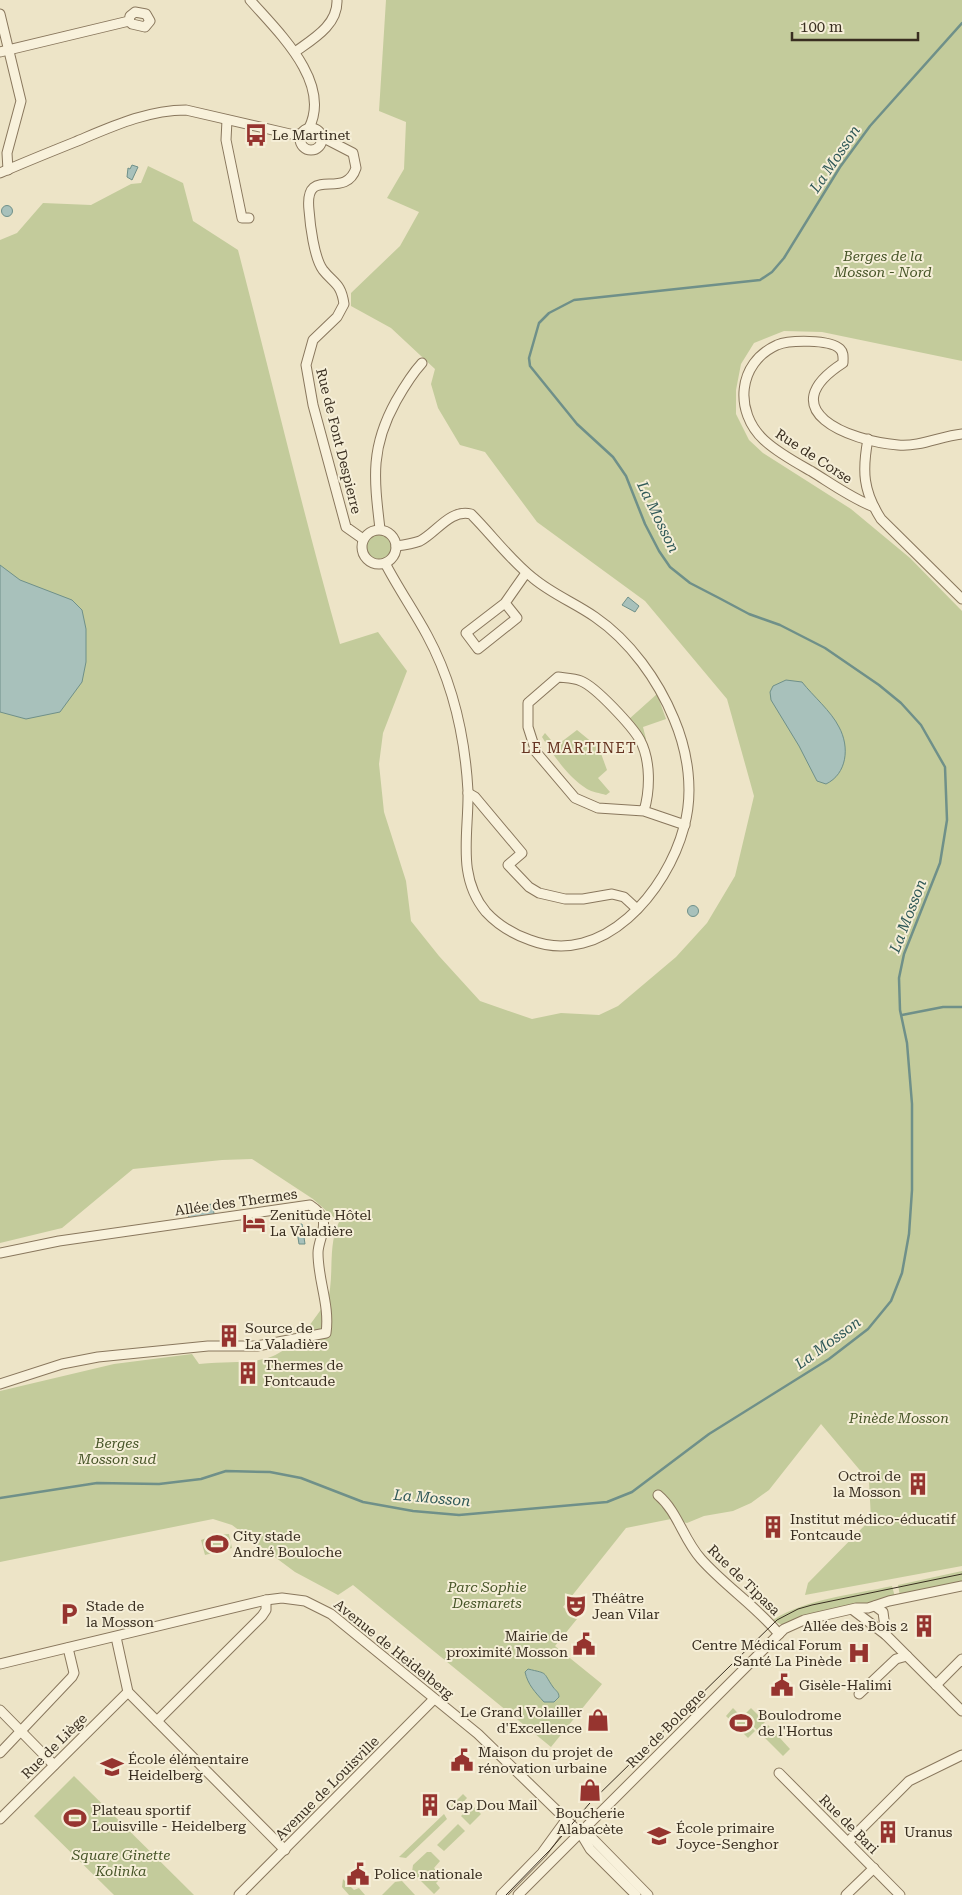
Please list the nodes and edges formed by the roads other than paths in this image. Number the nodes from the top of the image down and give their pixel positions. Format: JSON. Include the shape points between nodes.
{"nodes":[{"id":1,"x":250,"y":0,"type":"edge"},
{"id":2,"x":337,"y":0,"type":"edge"},
{"id":3,"x":0,"y":14,"type":"edge"},
{"id":4,"x":129,"y":21,"type":"dead end"},
{"id":5,"x":4,"y":51,"type":"edge"},
{"id":6,"x":295,"y":52,"type":"junction"},
{"id":7,"x":227,"y":120,"type":"junction"},
{"id":8,"x":307,"y":133,"type":"junction"},
{"id":9,"x":322,"y":141,"type":"junction"},
{"id":10,"x":4,"y":171,"type":"edge"},
{"id":11,"x":249,"y":218,"type":"dead end"},
{"id":12,"x":422,"y":363,"type":"dead end"},
{"id":13,"x":962,"y":434,"type":"edge"},
{"id":14,"x":868,"y":439,"type":"junction"},
{"id":15,"x":874,"y":507,"type":"junction"},
{"id":16,"x":380,"y":529,"type":"junction"},
{"id":17,"x":363,"y":539,"type":"junction"},
{"id":18,"x":396,"y":546,"type":"junction"},
{"id":19,"x":385,"y":563,"type":"junction"},
{"id":20,"x":526,"y":573,"type":"junction"},
{"id":21,"x":962,"y":599,"type":"edge"},
{"id":22,"x":505,"y":603,"type":"junction"},
{"id":23,"x":468,"y":792,"type":"junction"},
{"id":24,"x":644,"y":811,"type":"junction"},
{"id":25,"x":685,"y":825,"type":"junction"},
{"id":26,"x":637,"y":909,"type":"junction"},
{"id":27,"x":0,"y":1254,"type":"edge"},
{"id":28,"x":0,"y":1384,"type":"edge"},
{"id":29,"x":658,"y":1495,"type":"dead end"},
{"id":30,"x":962,"y":1586,"type":"edge"},
{"id":31,"x":266,"y":1600,"type":"junction"},
{"id":32,"x":893,"y":1602,"type":"junction"},
{"id":33,"x":872,"y":1607,"type":"junction"},
{"id":34,"x":853,"y":1610,"type":"junction"},
{"id":35,"x":883,"y":1616,"type":"junction"},
{"id":36,"x":869,"y":1621,"type":"junction"},
{"id":37,"x":779,"y":1634,"type":"junction"},
{"id":38,"x":886,"y":1635,"type":"junction"},
{"id":39,"x":116,"y":1637,"type":"junction"},
{"id":40,"x":68,"y":1648,"type":"junction"},
{"id":41,"x":908,"y":1656,"type":"junction"},
{"id":42,"x":962,"y":1660,"type":"edge"},
{"id":43,"x":0,"y":1664,"type":"edge"},
{"id":44,"x":936,"y":1684,"type":"junction"},
{"id":45,"x":128,"y":1692,"type":"junction"},
{"id":46,"x":859,"y":1694,"type":"dead end"},
{"id":47,"x":434,"y":1699,"type":"junction"},
{"id":48,"x":0,"y":1710,"type":"edge"},
{"id":49,"x":962,"y":1711,"type":"edge"},
{"id":50,"x":157,"y":1721,"type":"junction"},
{"id":51,"x":20,"y":1731,"type":"junction"},
{"id":52,"x":0,"y":1753,"type":"edge"},
{"id":53,"x":962,"y":1755,"type":"edge"},
{"id":54,"x":54,"y":1765,"type":"junction"},
{"id":55,"x":779,"y":1773,"type":"dead end"},
{"id":56,"x":0,"y":1819,"type":"edge"},
{"id":57,"x":566,"y":1820,"type":"junction"},
{"id":58,"x":581,"y":1834,"type":"junction"},
{"id":59,"x":848,"y":1842,"type":"junction"},
{"id":60,"x":285,"y":1850,"type":"junction"},
{"id":61,"x":874,"y":1868,"type":"junction"},
{"id":62,"x":239,"y":1895,"type":"edge"},
{"id":63,"x":501,"y":1895,"type":"edge"},
{"id":64,"x":518,"y":1895,"type":"edge"},
{"id":65,"x":636,"y":1895,"type":"edge"},
{"id":66,"x":648,"y":1895,"type":"edge"},
{"id":67,"x":846,"y":1895,"type":"edge"},
{"id":68,"x":900,"y":1895,"type":"edge"}],
"edges":[{"from":1,"to":6,"type":"street"},
{"from":2,"to":6,"type":"street","via":[[337,8],[329,24]]},
{"from":3,"to":5,"type":"street"},
{"from":4,"to":5,"type":"street"},
{"from":5,"to":10,"type":"street","via":[[21,101]]},
{"from":6,"to":8,"type":"street","via":[[315,99],[314,119]]},
{"from":7,"to":8,"type":"street","via":[[290,134]]},
{"from":7,"to":10,"type":"street","via":[[186,110],[154,112]]},
{"from":7,"to":11,"type":"street","via":[[226,140],[242,218]]},
{"from":8,"to":9,"type":"street"},
{"from":8,"to":9,"type":"street","via":[[303,146],[309,150],[316,149]]},
{"from":9,"to":17,"type":"street","name":"Rue de Font Despierre","via":[[353,153],[357,163],[355,173],[344,184],[312,187],[309,191],[320,262],[323,270],[339,284],[344,304],[337,317],[313,340],[306,365],[313,405],[346,527]]},
{"from":12,"to":16,"type":"street","via":[[404,386],[383,423],[378,440],[375,482]]},
{"from":13,"to":14,"type":"street","via":[[899,445]]},
{"from":14,"to":15,"type":"street","via":[[863,467],[865,484]]},
{"from":14,"to":15,"type":"street","name":"Rue de Corse","via":[[843,432],[825,420],[814,406],[812,395],[818,382],[843,363],[843,354],[838,347],[816,342],[778,345],[754,363],[746,376],[744,404],[753,427],[777,451]]},
{"from":15,"to":21,"type":"street","name":"Rue de Corse","via":[[881,519]]},
{"from":16,"to":17,"type":"street"},
{"from":16,"to":18,"type":"street","via":[[389,533]]},
{"from":17,"to":19,"type":"street","via":[[362,550],[368,560]]},
{"from":18,"to":19,"type":"street","via":[[393,556]]},
{"from":18,"to":20,"type":"street","via":[[421,540],[453,516],[471,514]]},
{"from":19,"to":23,"type":"street","via":[[428,637],[448,684],[459,724]]},
{"from":20,"to":22,"type":"street"},
{"from":20,"to":25,"type":"street","via":[[607,627],[637,658],[654,682],[674,719],[687,761],[689,787]]},
{"from":22,"to":22,"type":"street","via":[[466,633],[478,649],[517,618]]},
{"from":23,"to":26,"type":"street","via":[[522,853],[508,865],[529,887],[564,899],[612,894],[624,897]]},
{"from":23,"to":26,"type":"street","via":[[465,841],[468,876],[477,900],[508,931],[536,943],[584,943],[615,929]]},
{"from":24,"to":24,"type":"street","via":[[598,808],[575,798],[542,761],[532,744],[528,702],[558,678],[582,681],[604,698],[640,740],[649,774],[649,796]]},
{"from":24,"to":25,"type":"street"},
{"from":25,"to":26,"type":"street","via":[[660,883]]},
{"from":27,"to":28,"type":"street","name":"Allée des Thermes","via":[[59,1241],[310,1205],[323,1220],[318,1257],[327,1305],[326,1333],[257,1346],[208,1346],[98,1357],[62,1364]]},
{"from":29,"to":37,"type":"street","name":"Rue de Tipasa","via":[[672,1510],[700,1558]]},
{"from":30,"to":32,"type":"street","name":"Rue de Bologne"},
{"from":31,"to":39,"type":"street","name":"Avenue de Heidelberg"},
{"from":31,"to":47,"type":"street","name":"Avenue de Heidelberg","via":[[294,1599],[321,1608]]},
{"from":31,"to":50,"type":"street","via":[[262,1616]]},
{"from":32,"to":33,"type":"street","name":"Rue de Bologne"},
{"from":32,"to":35,"type":"street"},
{"from":33,"to":34,"type":"street","name":"Rue de Bologne"},
{"from":33,"to":35,"type":"street","via":[[880,1609]]},
{"from":33,"to":36,"type":"street"},
{"from":34,"to":36,"type":"street"},
{"from":34,"to":37,"type":"street","name":"Rue de Bologne","via":[[804,1620]]},
{"from":35,"to":36,"type":"street","via":[[878,1623]]},
{"from":35,"to":38,"type":"street"},
{"from":36,"to":38,"type":"street"},
{"from":37,"to":58,"type":"street","name":"Rue de Bologne"},
{"from":38,"to":41,"type":"street"},
{"from":39,"to":40,"type":"street","name":"Avenue de Heidelberg"},
{"from":39,"to":45,"type":"street"},
{"from":40,"to":43,"type":"street","name":"Avenue de Heidelberg"},
{"from":40,"to":51,"type":"street","via":[[74,1673],[72,1677]]},
{"from":41,"to":44,"type":"street"},
{"from":41,"to":46,"type":"street","via":[[896,1659]]},
{"from":42,"to":44,"type":"street"},
{"from":44,"to":49,"type":"street"},
{"from":45,"to":50,"type":"street"},
{"from":45,"to":54,"type":"street","name":"Rue de Liège"},
{"from":47,"to":57,"type":"street","name":"Avenue de Heidelberg","via":[[478,1734]]},
{"from":47,"to":60,"type":"street","name":"Avenue de Louisville"},
{"from":48,"to":51,"type":"street"},
{"from":50,"to":60,"type":"street"},
{"from":51,"to":52,"type":"street"},
{"from":51,"to":54,"type":"street"},
{"from":53,"to":59,"type":"street","via":[[909,1781]]},
{"from":54,"to":56,"type":"street","name":"Rue de Liège"},
{"from":55,"to":59,"type":"street","name":"Rue de Bari"},
{"from":57,"to":58,"type":"street","name":"Avenue de Heidelberg"},
{"from":57,"to":63,"type":"street","via":[[542,1853]]},
{"from":58,"to":64,"type":"street","name":"Rue de Bologne"},
{"from":58,"to":65,"type":"street","via":[[590,1849]]},
{"from":58,"to":66,"type":"street","via":[[596,1842]]},
{"from":59,"to":61,"type":"street","name":"Rue de Bari"},
{"from":60,"to":62,"type":"street","name":"Avenue de Louisville"},
{"from":61,"to":67,"type":"street"},
{"from":61,"to":68,"type":"street","name":"Rue de Bari"}]}
